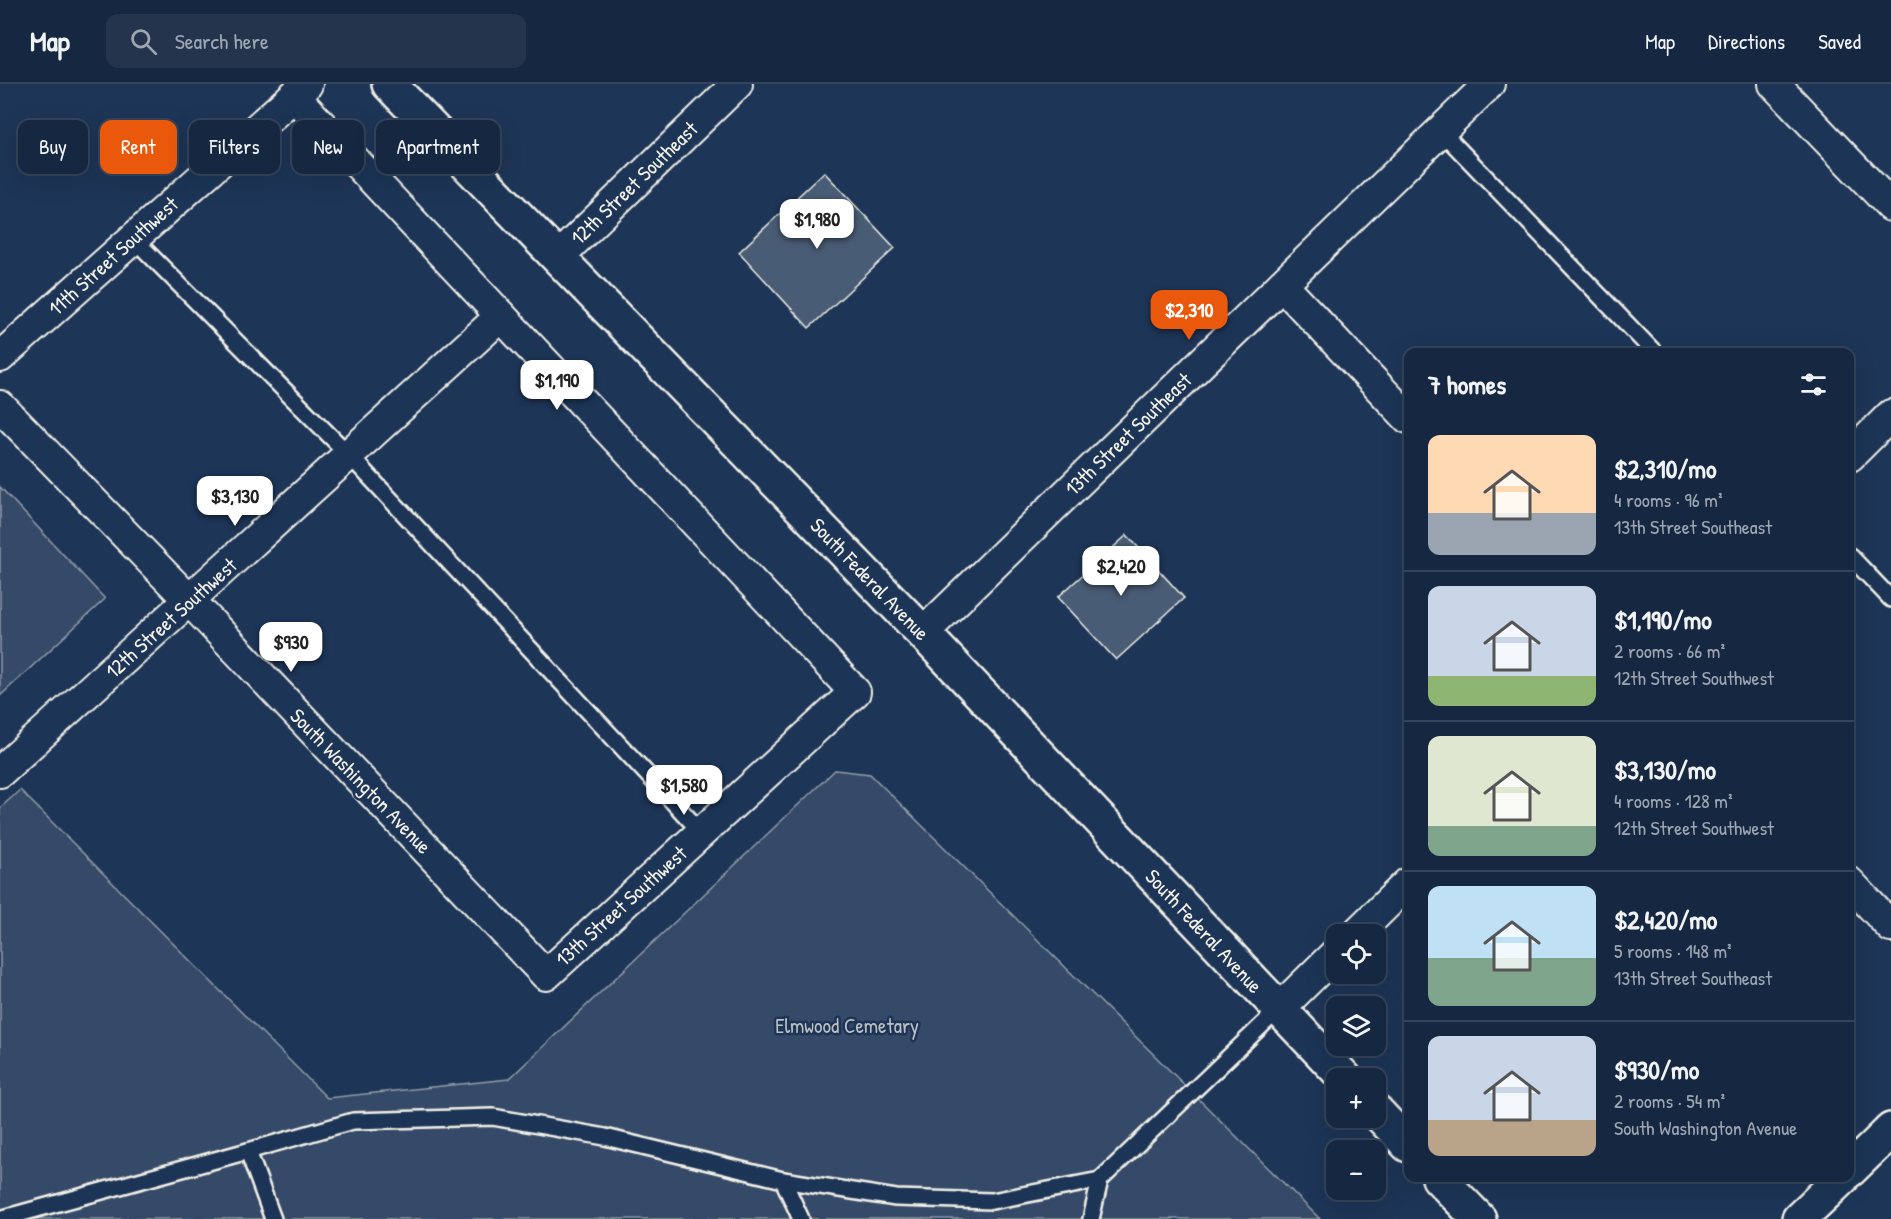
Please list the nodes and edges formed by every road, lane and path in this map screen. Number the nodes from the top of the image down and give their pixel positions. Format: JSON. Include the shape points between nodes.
{"nodes":[{"id":1,"x":389,"y":84,"type":"edge"},
{"id":2,"x":737,"y":84,"type":"edge"},
{"id":3,"x":1490,"y":84,"type":"edge"},
{"id":4,"x":1774,"y":84,"type":"edge"},
{"id":5,"x":300,"y":90,"type":"edge"},
{"id":6,"x":1441,"y":131,"type":"junction"},
{"id":7,"x":1891,"y":206,"type":"edge"},
{"id":8,"x":133,"y":238,"type":"junction"},
{"id":9,"x":558,"y":257,"type":"junction"},
{"id":10,"x":1282,"y":285,"type":"junction"},
{"id":11,"x":501,"y":316,"type":"junction"},
{"id":12,"x":1650,"y":348,"type":"edge"},
{"id":13,"x":0,"y":357,"type":"edge"},
{"id":14,"x":0,"y":406,"type":"edge"},
{"id":15,"x":1404,"y":414,"type":"edge"},
{"id":16,"x":1891,"y":416,"type":"edge"},
{"id":17,"x":1854,"y":452,"type":"edge"},
{"id":18,"x":350,"y":456,"type":"junction"},
{"id":19,"x":1854,"y":560,"type":"edge"},
{"id":20,"x":1891,"y":599,"type":"edge"},
{"id":21,"x":190,"y":601,"type":"junction"},
{"id":22,"x":922,"y":633,"type":"junction"},
{"id":23,"x":0,"y":772,"type":"edge"},
{"id":24,"x":702,"y":832,"type":"junction"},
{"id":25,"x":1404,"y":887,"type":"edge"},
{"id":26,"x":1854,"y":887,"type":"edge"},
{"id":27,"x":1366,"y":924,"type":"edge"},
{"id":28,"x":1891,"y":927,"type":"edge"},
{"id":29,"x":1326,"y":963,"type":"edge"},
{"id":30,"x":546,"y":975,"type":"joint"},
{"id":31,"x":1279,"y":1009,"type":"junction"},
{"id":32,"x":1335,"y":1068,"type":"edge"},
{"id":33,"x":1386,"y":1122,"type":"edge"},
{"id":34,"x":1891,"y":1130,"type":"edge"},
{"id":35,"x":1404,"y":1141,"type":"edge"},
{"id":36,"x":248,"y":1151,"type":"junction"},
{"id":37,"x":1854,"y":1166,"type":"edge"},
{"id":38,"x":783,"y":1180,"type":"junction"},
{"id":39,"x":1100,"y":1180,"type":"junction"},
{"id":40,"x":1443,"y":1182,"type":"edge"},
{"id":41,"x":1838,"y":1182,"type":"edge"},
{"id":42,"x":20,"y":1216,"type":"edge"},
{"id":43,"x":0,"y":1219,"type":"edge"},
{"id":44,"x":273,"y":1219,"type":"edge"},
{"id":45,"x":801,"y":1219,"type":"edge"},
{"id":46,"x":1091,"y":1219,"type":"edge"},
{"id":47,"x":1479,"y":1219,"type":"edge"},
{"id":48,"x":1799,"y":1219,"type":"edge"}],
"edges":[{"from":1,"to":9,"type":"main road","name":"South Federal Avenue"},
{"from":2,"to":9,"type":"street","name":"12th Street Southeast"},
{"from":3,"to":6,"type":"street","name":"13th Street Southeast"},
{"from":4,"to":7,"type":"street"},
{"from":5,"to":8,"type":"street","name":"11th Street Southwest"},
{"from":5,"to":11,"type":"street"},
{"from":6,"to":10,"type":"street","name":"13th Street Southeast"},
{"from":6,"to":12,"type":"lane"},
{"from":8,"to":13,"type":"street","name":"11th Street Southwest"},
{"from":8,"to":18,"type":"lane"},
{"from":9,"to":22,"type":"main road","name":"South Federal Avenue"},
{"from":10,"to":15,"type":"street"},
{"from":10,"to":22,"type":"street","name":"13th Street Southeast"},
{"from":11,"to":18,"type":"street","name":"12th Street Southwest"},
{"from":11,"to":24,"type":"street","name":"13th Street Southwest","via":[[855,692]]},
{"from":14,"to":21,"type":"street","name":"South Washington Avenue"},
{"from":16,"to":17,"type":"street"},
{"from":18,"to":21,"type":"street","name":"12th Street Southwest"},
{"from":18,"to":24,"type":"lane"},
{"from":19,"to":20,"type":"lane"},
{"from":21,"to":23,"type":"street","name":"12th Street Southwest"},
{"from":21,"to":30,"type":"street","name":"South Washington Avenue"},
{"from":22,"to":31,"type":"main road","name":"South Federal Avenue"},
{"from":24,"to":30,"type":"street","name":"13th Street Southwest"},
{"from":25,"to":27,"type":"street"},
{"from":26,"to":28,"type":"street"},
{"from":29,"to":31,"type":"street"},
{"from":31,"to":32,"type":"main road","name":"South Federal Avenue"},
{"from":31,"to":39,"type":"lane"},
{"from":33,"to":35,"type":"main road"},
{"from":34,"to":37,"type":"main road"},
{"from":36,"to":38,"type":"lane","via":[[353,1121],[493,1117],[605,1137]]},
{"from":36,"to":42,"type":"lane"},
{"from":36,"to":44,"type":"lane"},
{"from":38,"to":39,"type":"lane","via":[[896,1198],[992,1201]]},
{"from":38,"to":45,"type":"lane"},
{"from":39,"to":46,"type":"lane"},
{"from":40,"to":47,"type":"main road"},
{"from":41,"to":48,"type":"main road"},
{"from":42,"to":43,"type":"lane"}]}
